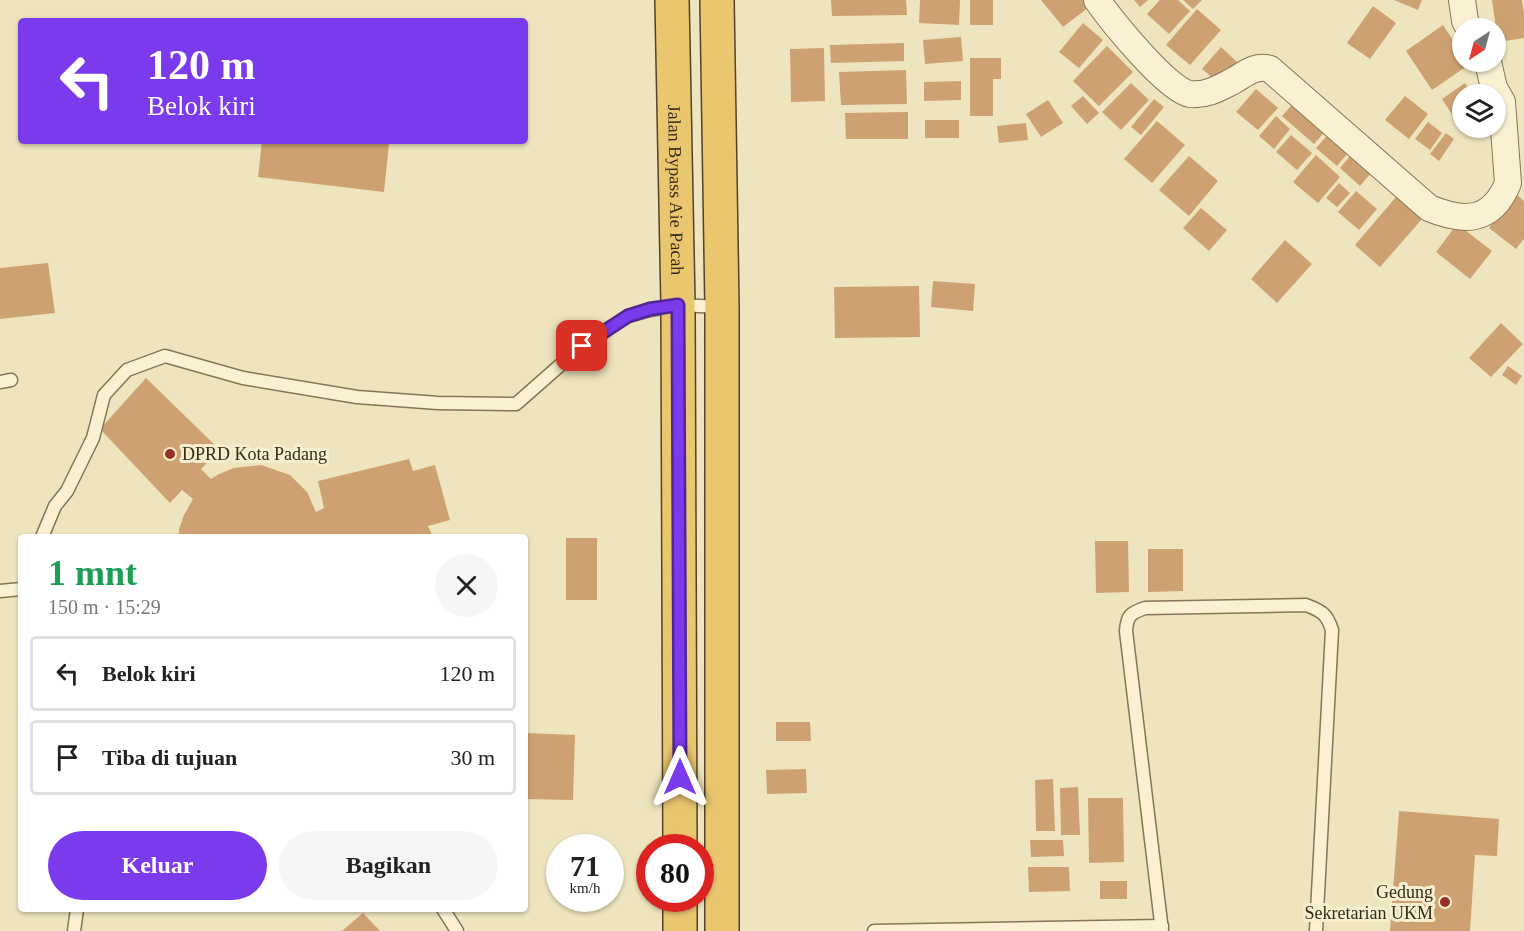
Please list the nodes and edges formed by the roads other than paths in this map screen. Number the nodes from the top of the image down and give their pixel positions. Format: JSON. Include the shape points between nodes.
{"nodes":[{"id":1,"x":672,"y":0,"type":"edge"},
{"id":2,"x":717,"y":0,"type":"edge"},
{"id":3,"x":1097,"y":0,"type":"edge"},
{"id":4,"x":1462,"y":0,"type":"edge"},
{"id":5,"x":1465,"y":18,"type":"edge"},
{"id":6,"x":1490,"y":72,"type":"edge"},
{"id":7,"x":678,"y":305,"type":"junction"},
{"id":8,"x":722,"y":307,"type":"junction"},
{"id":9,"x":43,"y":534,"type":"edge"},
{"id":10,"x":18,"y":589,"type":"edge"},
{"id":11,"x":0,"y":591,"type":"edge"},
{"id":12,"x":680,"y":834,"type":"edge"},
{"id":13,"x":77,"y":912,"type":"edge"},
{"id":14,"x":445,"y":912,"type":"edge"},
{"id":15,"x":680,"y":912,"type":"edge"},
{"id":16,"x":1162,"y":929,"type":"edge"},
{"id":17,"x":74,"y":931,"type":"edge"},
{"id":18,"x":457,"y":931,"type":"edge"},
{"id":19,"x":680,"y":931,"type":"edge"},
{"id":20,"x":722,"y":931,"type":"edge"},
{"id":21,"x":874,"y":931,"type":"edge"},
{"id":22,"x":1316,"y":931,"type":"edge"}],
"edges":[{"from":1,"to":7,"type":"highway","name":"Jalan Bypass Aie Pacah"},
{"from":2,"to":8,"type":"highway"},
{"from":3,"to":6,"type":"street","via":[[1115,25],[1182,92],[1201,94],[1260,67],[1270,69],[1429,208],[1460,218],[1483,215],[1496,204],[1508,183],[1502,102]]},
{"from":4,"to":5,"type":"street"},
{"from":7,"to":8,"type":"lane"},
{"from":7,"to":9,"type":"lane","via":[[628,316],[582,346],[516,404],[357,397],[243,378],[165,356],[127,370],[104,395],[93,438]]},
{"from":7,"to":12,"type":"highway","name":"Jalan Bypass Aie Pacah"},
{"from":8,"to":20,"type":"highway"},
{"from":10,"to":11,"type":"lane"},
{"from":13,"to":17,"type":"lane"},
{"from":14,"to":18,"type":"lane"},
{"from":15,"to":19,"type":"highway"},
{"from":16,"to":21,"type":"lane"},
{"from":16,"to":22,"type":"lane","via":[[1127,620],[1145,608],[1306,605],[1320,610],[1332,630]]}]}
